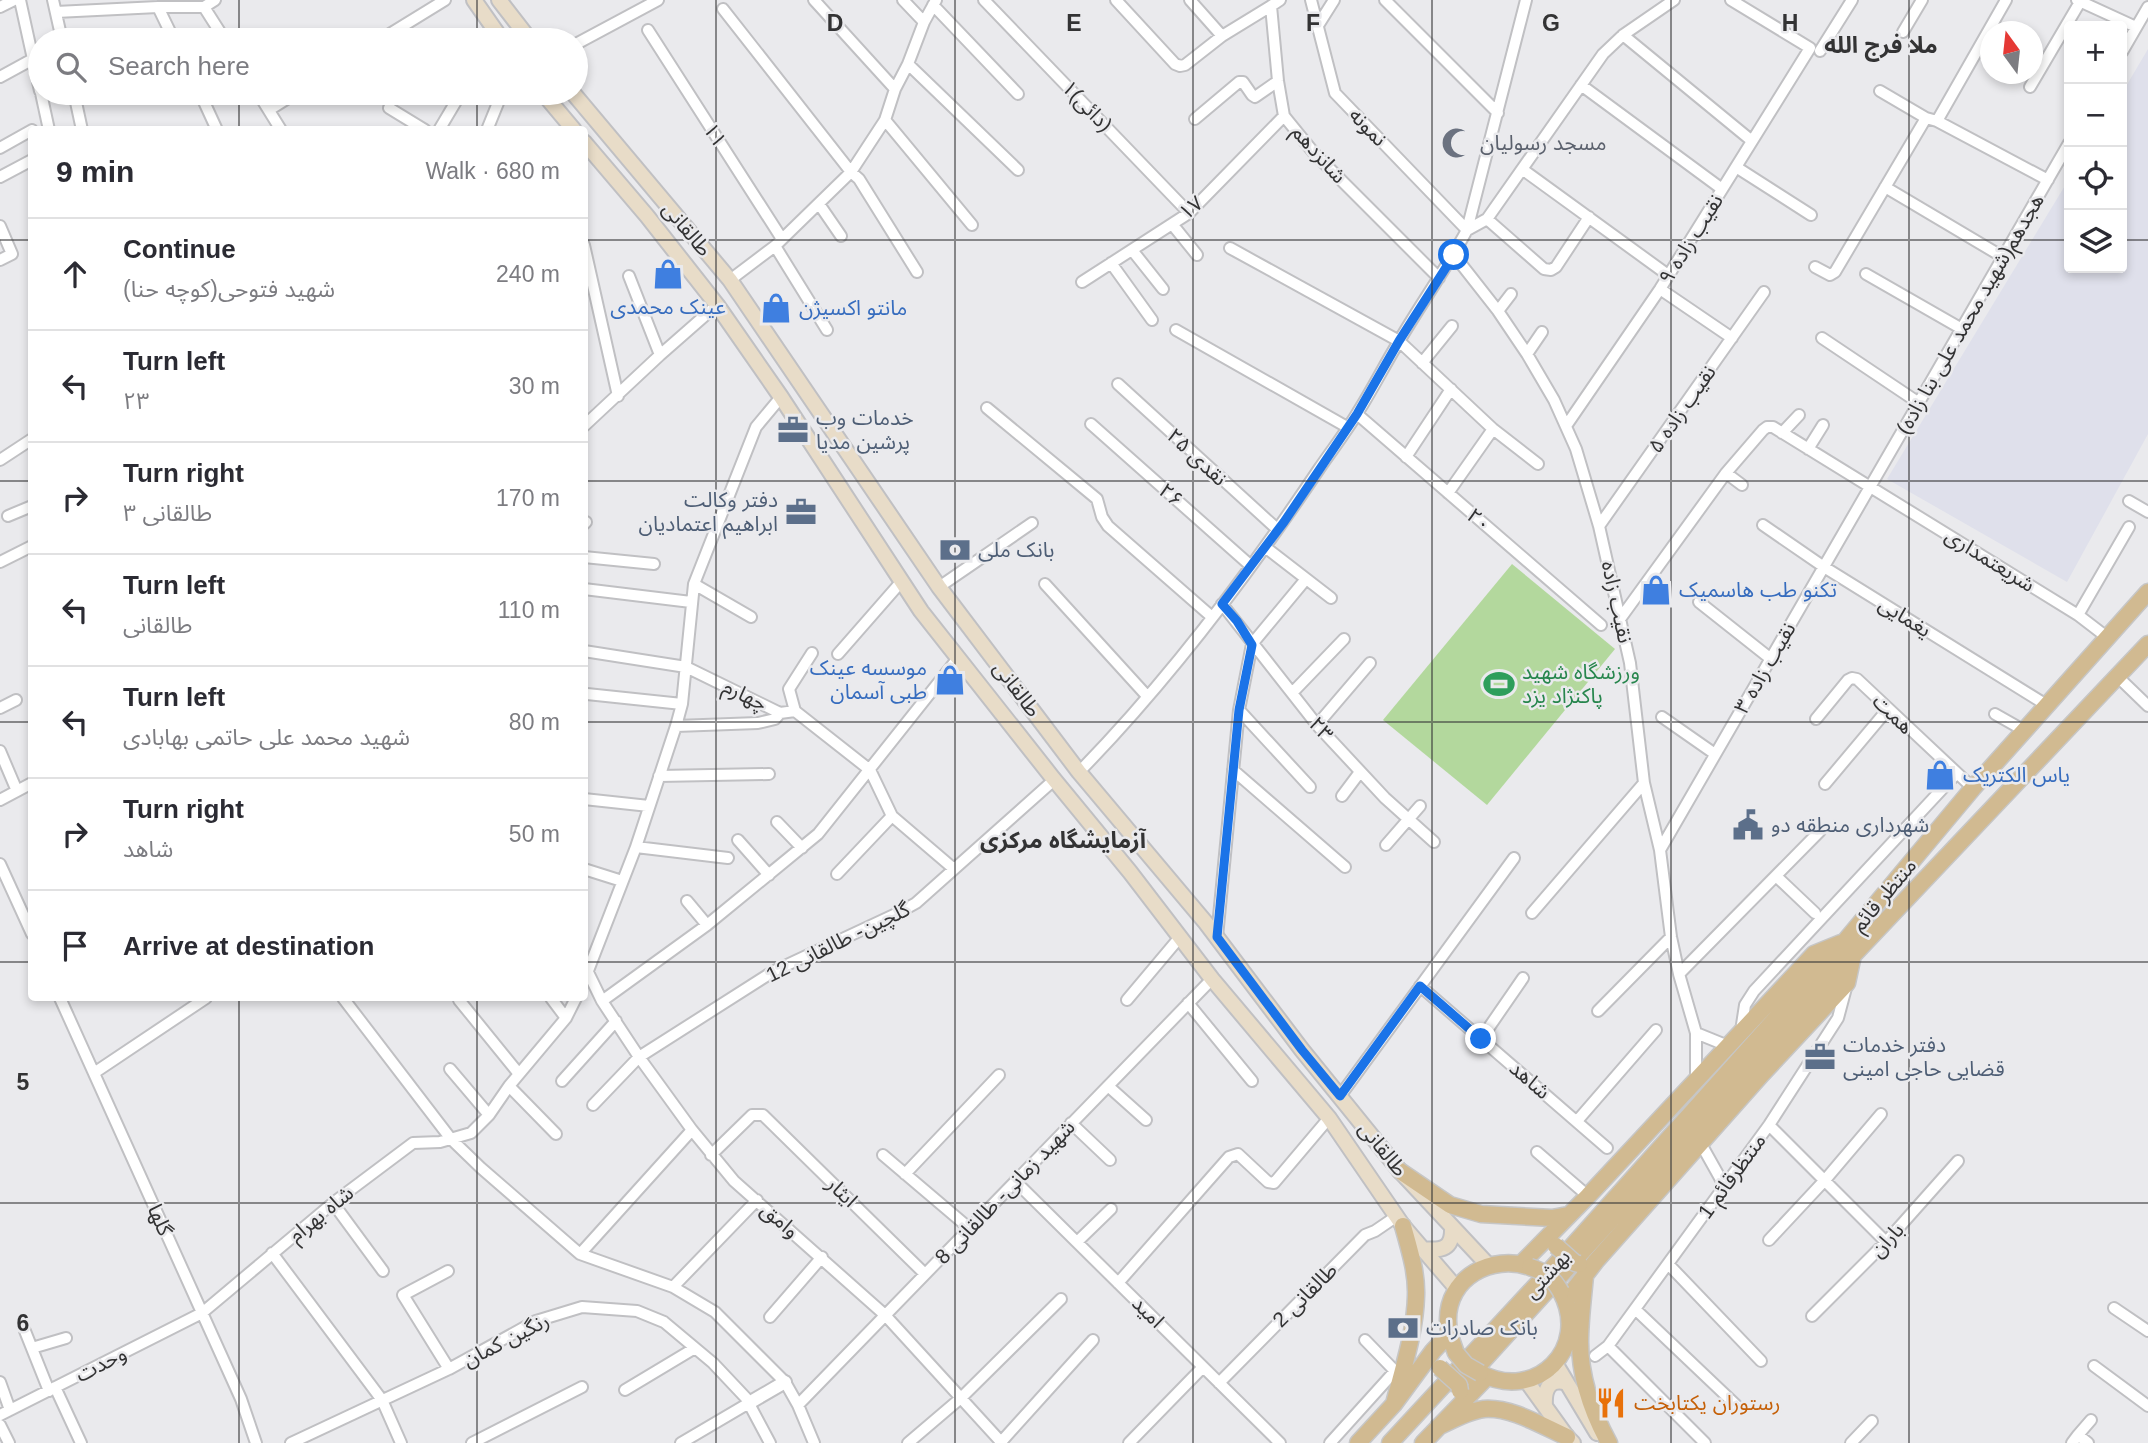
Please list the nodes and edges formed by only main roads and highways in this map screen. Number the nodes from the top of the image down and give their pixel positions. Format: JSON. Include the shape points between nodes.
{"nodes":[{"id":1,"x":474,"y":0,"type":"edge"},
{"id":2,"x":499,"y":0,"type":"edge"},
{"id":3,"x":491,"y":28,"type":"edge"},
{"id":4,"x":521,"y":28,"type":"edge"},
{"id":5,"x":553,"y":105,"type":"edge"},
{"id":6,"x":583,"y":105,"type":"edge"},
{"id":7,"x":571,"y":126,"type":"edge"},
{"id":8,"x":588,"y":147,"type":"edge"},
{"id":9,"x":2148,"y":592,"type":"edge"},
{"id":10,"x":2148,"y":644,"type":"edge"},
{"id":11,"x":1850,"y":947,"type":"junction"},
{"id":12,"x":1400,"y":1171,"type":"junction"},
{"id":13,"x":1617,"y":1196,"type":"joint"},
{"id":14,"x":1563,"y":1219,"type":"junction"},
{"id":15,"x":1400,"y":1221,"type":"junction"},
{"id":16,"x":1452,"y":1227,"type":"junction"},
{"id":17,"x":1602,"y":1232,"type":"joint"},
{"id":18,"x":1423,"y":1249,"type":"junction"},
{"id":19,"x":1489,"y":1265,"type":"junction"},
{"id":20,"x":1526,"y":1265,"type":"junction"},
{"id":21,"x":1582,"y":1270,"type":"junction"},
{"id":22,"x":1457,"y":1289,"type":"junction"},
{"id":23,"x":1564,"y":1296,"type":"junction"},
{"id":24,"x":1449,"y":1334,"type":"junction"},
{"id":25,"x":1555,"y":1363,"type":"junction"},
{"id":26,"x":1415,"y":1375,"type":"junction"},
{"id":27,"x":1483,"y":1375,"type":"junction"},
{"id":28,"x":1526,"y":1380,"type":"junction"},
{"id":29,"x":1567,"y":1383,"type":"junction"},
{"id":30,"x":1459,"y":1398,"type":"junction"},
{"id":31,"x":1394,"y":1404,"type":"junction"},
{"id":32,"x":1545,"y":1406,"type":"junction"},
{"id":33,"x":1438,"y":1427,"type":"junction"},
{"id":34,"x":1567,"y":1441,"type":"edge"},
{"id":35,"x":1358,"y":1443,"type":"edge"},
{"id":36,"x":1390,"y":1443,"type":"edge"},
{"id":37,"x":1406,"y":1443,"type":"edge"},
{"id":38,"x":1423,"y":1443,"type":"edge"},
{"id":39,"x":1606,"y":1443,"type":"edge"}],
"edges":[{"from":1,"to":3,"type":"main road"},
{"from":2,"to":4,"type":"main road"},
{"from":5,"to":7,"type":"main road"},
{"from":6,"to":12,"type":"main road","name":"طالقانی","via":[[730,280],[939,587],[1079,772],[1217,937]]},
{"from":8,"to":15,"type":"main road","name":"طالقانی","via":[[717,305],[901,582],[958,658],[1212,979],[1329,1118]]},
{"from":9,"to":11,"type":"main road","name":"منتظر قائم","via":[[1973,788]]},
{"from":10,"to":11,"type":"main road","name":"منتظر قائم"},
{"from":11,"to":13,"type":"main road","name":"منتظر قائم"},
{"from":11,"to":14,"type":"main road","via":[[1814,954]]},
{"from":11,"to":17,"type":"main road","name":"منتظر قائم"},
{"from":11,"to":21,"type":"main road","via":[[1847,983],[1596,1261]]},
{"from":12,"to":14,"type":"main road","via":[[1450,1205],[1481,1213]]},
{"from":12,"to":16,"type":"main road","name":"طالقانی"},
{"from":13,"to":36,"type":"main road","name":"بهشتی"},
{"from":14,"to":20,"type":"main road"},
{"from":14,"to":21,"type":"main road","bridge":true,"via":[[1554,1235],[1556,1246]]},
{"from":15,"to":18,"type":"main road","name":"طالقانی"},
{"from":15,"to":31,"type":"main road","via":[[1416,1295],[1412,1335]]},
{"from":16,"to":18,"type":"main road","via":[[1448,1245],[1438,1251]]},
{"from":16,"to":19,"type":"main road","name":"طالقانی"},
{"from":17,"to":37,"type":"main road","name":"بهشتی"},
{"from":18,"to":22,"type":"main road","name":"طالقانی"},
{"from":19,"to":20,"type":"main road"},
{"from":19,"to":22,"type":"main road"},
{"from":20,"to":23,"type":"main road","bridge":true,"via":[[1544,1271]]},
{"from":21,"to":23,"type":"main road"},
{"from":21,"to":39,"type":"main road","via":[[1584,1381]]},
{"from":22,"to":24,"type":"main road","via":[[1447,1318]]},
{"from":23,"to":25,"type":"main road","via":[[1570,1333]]},
{"from":24,"to":26,"type":"main road"},
{"from":24,"to":27,"type":"main road","bridge":true,"via":[[1466,1366]]},
{"from":25,"to":28,"type":"main road"},
{"from":25,"to":29,"type":"main road"},
{"from":26,"to":30,"type":"main road","bridge":true,"via":[[1425,1367],[1440,1368],[1459,1385]]},
{"from":26,"to":31,"type":"main road"},
{"from":27,"to":28,"type":"main road","via":[[1506,1382]]},
{"from":27,"to":30,"type":"main road"},
{"from":28,"to":32,"type":"main road"},
{"from":29,"to":32,"type":"main road","via":[[1551,1383]]},
{"from":29,"to":39,"type":"main road"},
{"from":30,"to":33,"type":"main road"},
{"from":31,"to":35,"type":"main road"},
{"from":32,"to":34,"type":"main road"},
{"from":33,"to":34,"type":"main road","via":[[1467,1413],[1504,1411]]},
{"from":33,"to":38,"type":"main road"}]}
